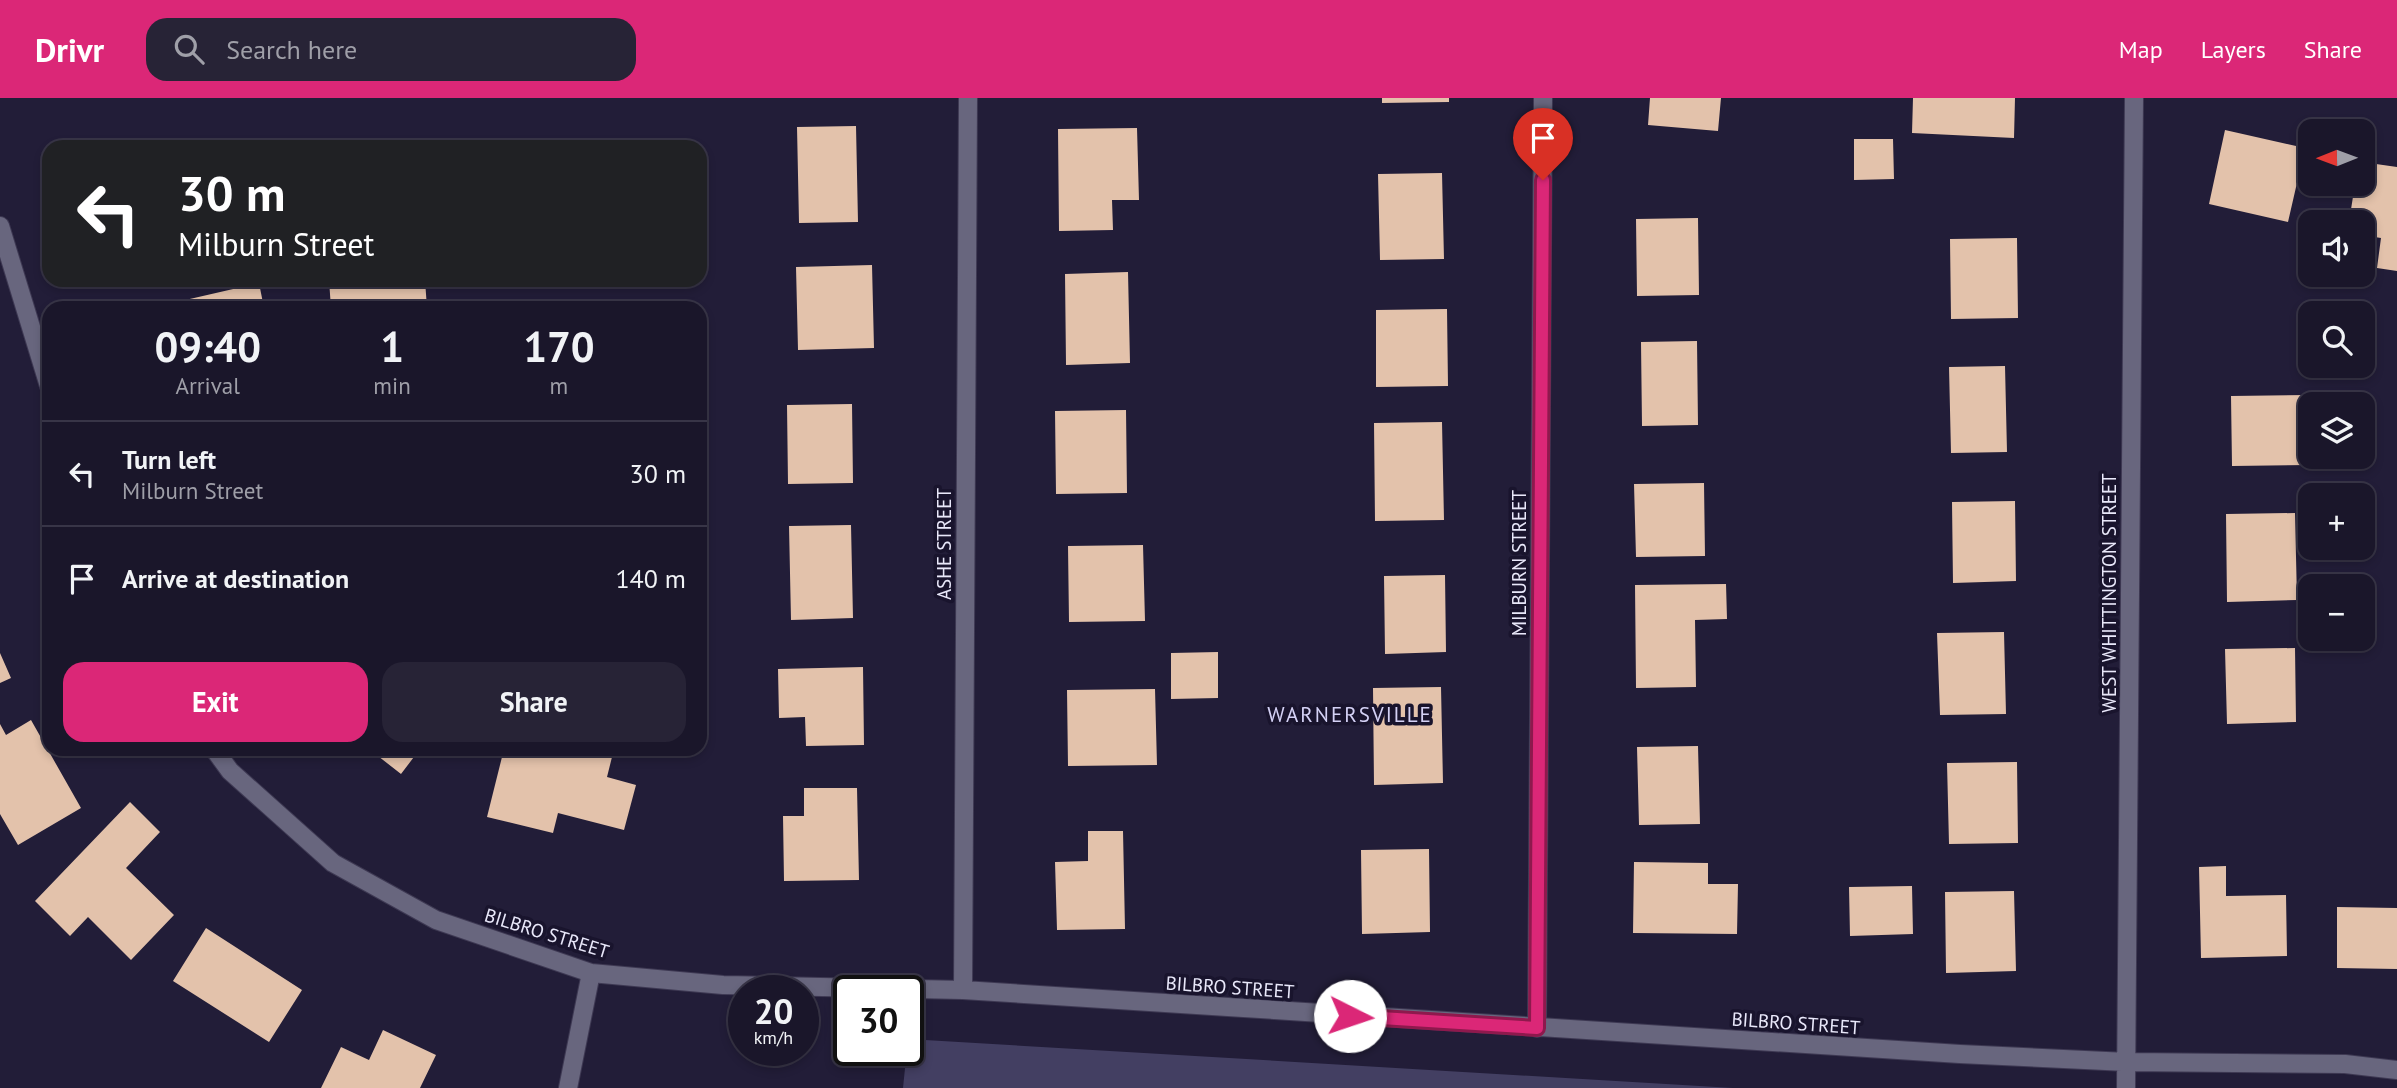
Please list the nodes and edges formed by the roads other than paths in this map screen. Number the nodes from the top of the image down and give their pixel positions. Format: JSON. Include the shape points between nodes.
{"nodes":[{"id":1,"x":968,"y":98,"type":"edge"},
{"id":2,"x":1543,"y":98,"type":"edge"},
{"id":3,"x":2134,"y":98,"type":"edge"},
{"id":4,"x":0,"y":226,"type":"edge"},
{"id":5,"x":42,"y":363,"type":"edge"},
{"id":6,"x":219,"y":756,"type":"edge"},
{"id":7,"x":591,"y":973,"type":"junction"},
{"id":8,"x":963,"y":990,"type":"junction"},
{"id":9,"x":1537,"y":1028,"type":"junction"},
{"id":10,"x":2127,"y":1062,"type":"junction"},
{"id":11,"x":2397,"y":1070,"type":"edge"},
{"id":12,"x":568,"y":1088,"type":"edge"},
{"id":13,"x":2126,"y":1088,"type":"edge"}],
"edges":[{"from":1,"to":8,"type":"street","name":"ASHE STREET"},
{"from":2,"to":9,"type":"street","name":"MILBURN STREET"},
{"from":3,"to":10,"type":"street","name":"WEST WHITTINGTON STREET"},
{"from":4,"to":5,"type":"street"},
{"from":6,"to":7,"type":"street","name":"BILBRO STREET","via":[[333,863],[436,920]]},
{"from":7,"to":8,"type":"street","name":"BILBRO STREET","via":[[723,985]]},
{"from":7,"to":12,"type":"street"},
{"from":8,"to":9,"type":"street","name":"BILBRO STREET"},
{"from":9,"to":10,"type":"street","name":"BILBRO STREET"},
{"from":10,"to":11,"type":"street","name":"BILBRO STREET"},
{"from":10,"to":13,"type":"street","name":"WEST WHITTINGTON STREET"}]}
